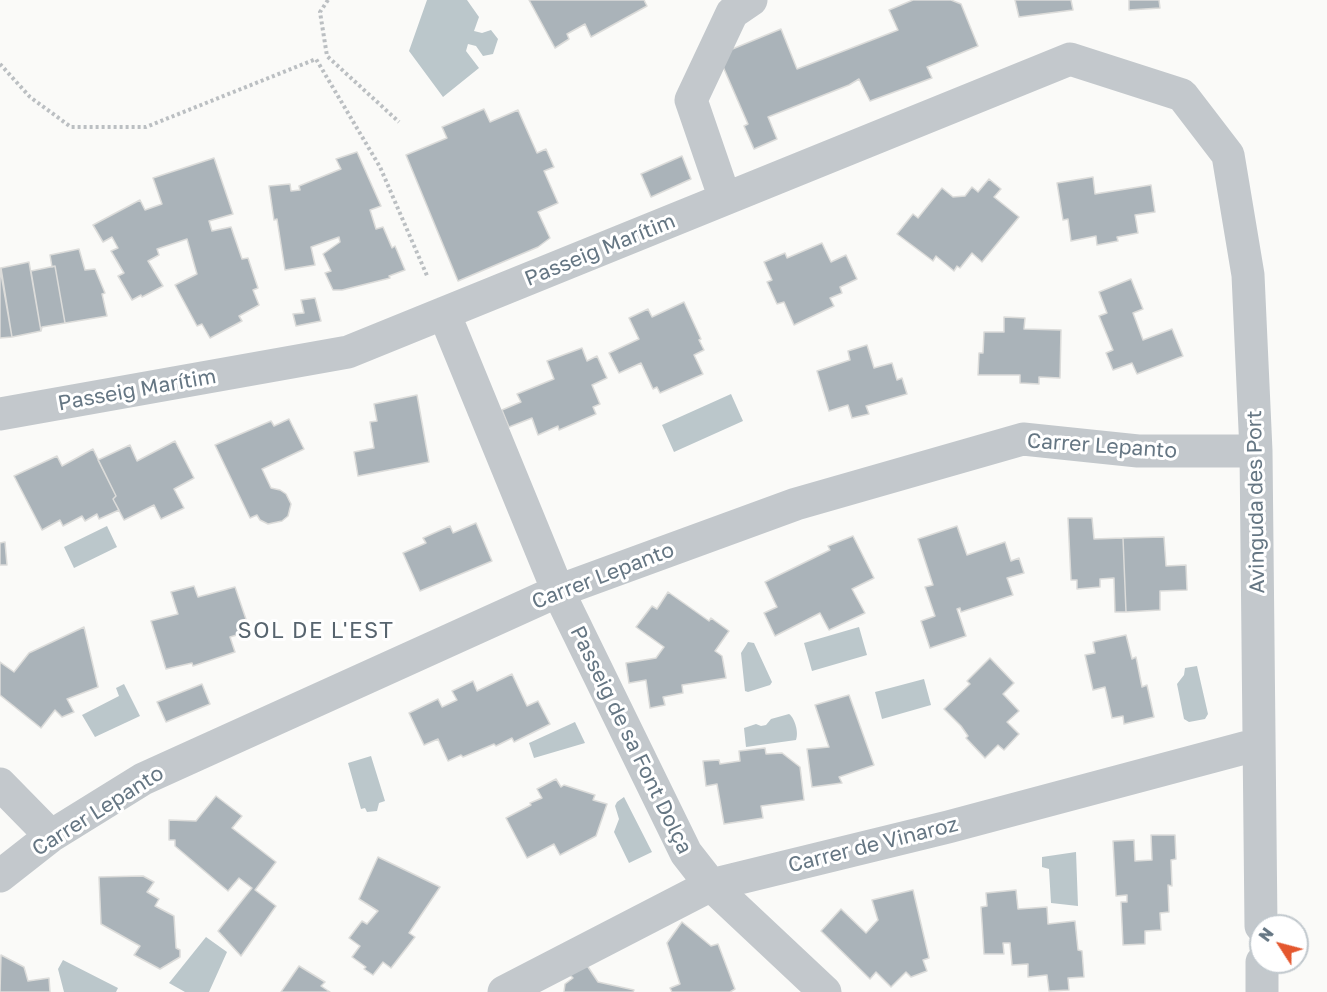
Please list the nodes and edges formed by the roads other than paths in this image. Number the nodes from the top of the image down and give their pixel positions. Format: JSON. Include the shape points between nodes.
{"nodes":[{"id":1,"x":751,"y":0,"type":"edge"},
{"id":2,"x":1182,"y":95,"type":"joint"},
{"id":3,"x":725,"y":199,"type":"junction"},
{"id":4,"x":444,"y":313,"type":"junction"},
{"id":5,"x":0,"y":414,"type":"edge"},
{"id":6,"x":1256,"y":452,"type":"junction"},
{"id":7,"x":558,"y":591,"type":"junction"},
{"id":8,"x":1259,"y":744,"type":"junction"},
{"id":9,"x":0,"y":784,"type":"edge"},
{"id":10,"x":51,"y":836,"type":"junction"},
{"id":11,"x":0,"y":876,"type":"edge"},
{"id":12,"x":711,"y":885,"type":"junction"},
{"id":13,"x":1261,"y":914,"type":"edge"},
{"id":14,"x":1262,"y":974,"type":"edge"},
{"id":15,"x":504,"y":992,"type":"edge"},
{"id":16,"x":825,"y":992,"type":"edge"},
{"id":17,"x":1262,"y":992,"type":"edge"}],
"edges":[{"from":1,"to":3,"type":"street","via":[[732,13],[691,100]]},
{"from":2,"to":3,"type":"street","name":"Passeig Marítim","via":[[1070,59]]},
{"from":2,"to":6,"type":"street","name":"Avinguda des Port","via":[[1228,155],[1248,275]]},
{"from":3,"to":4,"type":"street","name":"Passeig Marítim"},
{"from":4,"to":5,"type":"street","name":"Passeig Marítim","via":[[348,352]]},
{"from":4,"to":7,"type":"street","name":"Passeig de sa Font Dolça"},
{"from":6,"to":7,"type":"street","name":"Carrer Lepanto","via":[[1138,452],[1023,439],[796,504]]},
{"from":6,"to":8,"type":"street","name":"Avinguda des Port"},
{"from":7,"to":10,"type":"street","name":"Carrer Lepanto","via":[[142,780]]},
{"from":7,"to":12,"type":"street","name":"Passeig de sa Font Dolça","via":[[686,853]]},
{"from":8,"to":12,"type":"street","name":"Carrer de Vinaroz"},
{"from":8,"to":13,"type":"street","name":"Avinguda des Port"},
{"from":9,"to":10,"type":"street"},
{"from":10,"to":11,"type":"street","name":"Carrer Lepanto"},
{"from":12,"to":15,"type":"street","name":"Carrer de Vinaroz"},
{"from":12,"to":16,"type":"street","name":"Passeig de sa Font Dolça"},
{"from":14,"to":17,"type":"street"}]}
